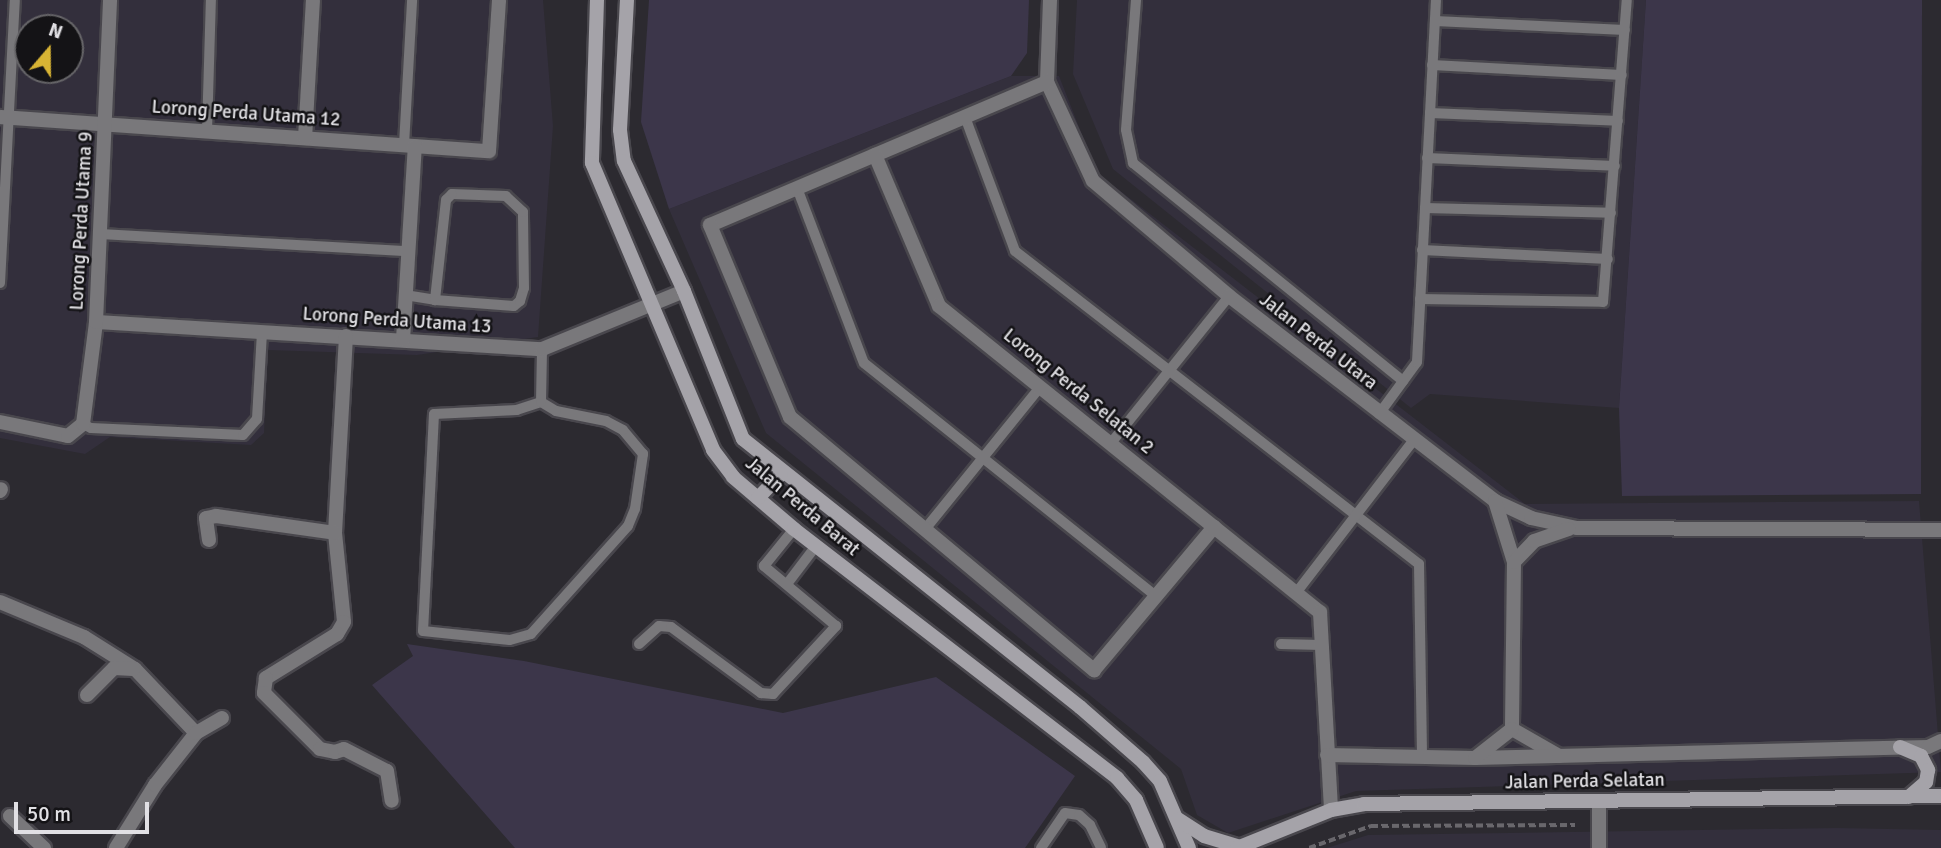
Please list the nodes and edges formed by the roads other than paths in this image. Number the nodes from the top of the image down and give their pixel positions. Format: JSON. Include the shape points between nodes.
{"nodes":[{"id":1,"x":15,"y":0,"type":"edge"},
{"id":2,"x":110,"y":0,"type":"edge"},
{"id":3,"x":211,"y":0,"type":"edge"},
{"id":4,"x":313,"y":0,"type":"edge"},
{"id":5,"x":412,"y":0,"type":"edge"},
{"id":6,"x":499,"y":0,"type":"edge"},
{"id":7,"x":597,"y":0,"type":"edge"},
{"id":8,"x":627,"y":0,"type":"edge"},
{"id":9,"x":1049,"y":0,"type":"edge"},
{"id":10,"x":1136,"y":0,"type":"edge"},
{"id":11,"x":1436,"y":0,"type":"edge"},
{"id":12,"x":1627,"y":0,"type":"edge"},
{"id":13,"x":1435,"y":21,"type":"junction"},
{"id":14,"x":1625,"y":30,"type":"junction"},
{"id":15,"x":1432,"y":65,"type":"junction"},
{"id":16,"x":1622,"y":75,"type":"junction"},
{"id":17,"x":1047,"y":82,"type":"junction"},
{"id":18,"x":1430,"y":113,"type":"junction"},
{"id":19,"x":5,"y":117,"type":"edge"},
{"id":20,"x":965,"y":117,"type":"junction"},
{"id":21,"x":1618,"y":121,"type":"junction"},
{"id":22,"x":106,"y":124,"type":"junction"},
{"id":23,"x":207,"y":131,"type":"junction"},
{"id":24,"x":305,"y":138,"type":"junction"},
{"id":25,"x":410,"y":145,"type":"junction"},
{"id":26,"x":875,"y":155,"type":"junction"},
{"id":27,"x":1427,"y":158,"type":"junction"},
{"id":28,"x":1615,"y":166,"type":"junction"},
{"id":29,"x":797,"y":188,"type":"junction"},
{"id":30,"x":1425,"y":208,"type":"junction"},
{"id":31,"x":1611,"y":214,"type":"junction"},
{"id":32,"x":101,"y":234,"type":"junction"},
{"id":33,"x":1422,"y":250,"type":"junction"},
{"id":34,"x":408,"y":251,"type":"junction"},
{"id":35,"x":1608,"y":259,"type":"junction"},
{"id":36,"x":0,"y":283,"type":"edge"},
{"id":37,"x":684,"y":291,"type":"junction"},
{"id":38,"x":405,"y":295,"type":"junction"},
{"id":39,"x":1229,"y":296,"type":"junction"},
{"id":40,"x":1420,"y":299,"type":"junction"},
{"id":41,"x":435,"y":300,"type":"junction"},
{"id":42,"x":650,"y":305,"type":"junction"},
{"id":43,"x":96,"y":322,"type":"junction"},
{"id":44,"x":262,"y":331,"type":"junction"},
{"id":45,"x":346,"y":336,"type":"junction"},
{"id":46,"x":403,"y":340,"type":"junction"},
{"id":47,"x":542,"y":349,"type":"junction"},
{"id":48,"x":1169,"y":371,"type":"junction"},
{"id":49,"x":1403,"y":381,"type":"junction"},
{"id":50,"x":1040,"y":387,"type":"junction"},
{"id":51,"x":541,"y":402,"type":"junction"},
{"id":52,"x":1379,"y":414,"type":"junction"},
{"id":53,"x":0,"y":422,"type":"edge"},
{"id":54,"x":83,"y":424,"type":"junction"},
{"id":55,"x":1413,"y":440,"type":"junction"},
{"id":56,"x":1111,"y":443,"type":"junction"},
{"id":57,"x":983,"y":456,"type":"junction"},
{"id":58,"x":781,"y":474,"type":"junction"},
{"id":59,"x":758,"y":498,"type":"junction"},
{"id":60,"x":1495,"y":501,"type":"junction"},
{"id":61,"x":1355,"y":516,"type":"junction"},
{"id":62,"x":1214,"y":527,"type":"junction"},
{"id":63,"x":926,"y":528,"type":"junction"},
{"id":64,"x":1577,"y":528,"type":"junction"},
{"id":65,"x":794,"y":529,"type":"junction"},
{"id":66,"x":1941,"y":530,"type":"edge"},
{"id":67,"x":335,"y":533,"type":"junction"},
{"id":68,"x":209,"y":540,"type":"dead end"},
{"id":69,"x":816,"y":546,"type":"junction"},
{"id":70,"x":1514,"y":562,"type":"junction"},
{"id":71,"x":788,"y":584,"type":"junction"},
{"id":72,"x":1296,"y":593,"type":"junction"},
{"id":73,"x":1156,"y":596,"type":"junction"},
{"id":74,"x":0,"y":602,"type":"edge"},
{"id":75,"x":639,"y":644,"type":"dead end"},
{"id":76,"x":1281,"y":644,"type":"dead end"},
{"id":77,"x":1321,"y":645,"type":"junction"},
{"id":78,"x":135,"y":669,"type":"junction"},
{"id":79,"x":87,"y":695,"type":"dead end"},
{"id":80,"x":222,"y":718,"type":"dead end"},
{"id":81,"x":1512,"y":729,"type":"junction"},
{"id":82,"x":196,"y":733,"type":"junction"},
{"id":83,"x":1941,"y":741,"type":"edge"},
{"id":84,"x":1900,"y":747,"type":"junction"},
{"id":85,"x":1327,"y":755,"type":"junction"},
{"id":86,"x":1559,"y":756,"type":"junction"},
{"id":87,"x":1422,"y":757,"type":"junction"},
{"id":88,"x":1475,"y":758,"type":"junction"},
{"id":89,"x":1941,"y":796,"type":"edge"},
{"id":90,"x":1909,"y":797,"type":"junction"},
{"id":91,"x":392,"y":801,"type":"dead end"},
{"id":92,"x":1599,"y":801,"type":"junction"},
{"id":93,"x":1331,"y":810,"type":"junction"},
{"id":94,"x":10,"y":816,"type":"dead end"},
{"id":95,"x":1178,"y":819,"type":"junction"},
{"id":96,"x":44,"y":848,"type":"edge"},
{"id":97,"x":116,"y":848,"type":"edge"},
{"id":98,"x":1041,"y":848,"type":"edge"},
{"id":99,"x":1101,"y":848,"type":"edge"},
{"id":100,"x":1157,"y":848,"type":"edge"},
{"id":101,"x":1189,"y":848,"type":"edge"},
{"id":102,"x":1238,"y":848,"type":"edge"},
{"id":103,"x":1599,"y":848,"type":"edge"}],
"edges":[{"from":1,"to":19,"type":"lane"},
{"from":2,"to":22,"type":"street","name":"Lorong Perda Utama 9"},
{"from":3,"to":23,"type":"lane"},
{"from":4,"to":24,"type":"street"},
{"from":5,"to":25,"type":"lane"},
{"from":6,"to":25,"type":"street","name":"Lorong Perda Utama 12","via":[[489,151]]},
{"from":7,"to":42,"type":"street","name":"Jalan Perda Barat","via":[[592,163]]},
{"from":8,"to":37,"type":"street","name":"Jalan Perda Barat","via":[[620,130],[624,161]]},
{"from":9,"to":17,"type":"street","name":"Jalan Perda Utara"},
{"from":10,"to":49,"type":"lane","via":[[1126,130],[1133,163]]},
{"from":11,"to":13,"type":"lane"},
{"from":12,"to":14,"type":"lane"},
{"from":13,"to":14,"type":"lane"},
{"from":13,"to":15,"type":"lane"},
{"from":14,"to":16,"type":"lane"},
{"from":15,"to":16,"type":"lane"},
{"from":15,"to":18,"type":"lane"},
{"from":16,"to":21,"type":"lane"},
{"from":17,"to":20,"type":"street"},
{"from":17,"to":39,"type":"street","name":"Jalan Perda Utara","via":[[1093,181]]},
{"from":18,"to":21,"type":"lane"},
{"from":18,"to":27,"type":"lane"},
{"from":19,"to":22,"type":"street","name":"Lorong Perda Utama 12"},
{"from":19,"to":36,"type":"lane"},
{"from":20,"to":26,"type":"street"},
{"from":20,"to":48,"type":"lane","via":[[1015,251]]},
{"from":21,"to":28,"type":"lane"},
{"from":22,"to":23,"type":"street","name":"Lorong Perda Utama 12"},
{"from":22,"to":32,"type":"street","name":"Lorong Perda Utama 9"},
{"from":23,"to":24,"type":"street","name":"Lorong Perda Utama 12"},
{"from":24,"to":25,"type":"street","name":"Lorong Perda Utama 12"},
{"from":25,"to":34,"type":"street"},
{"from":26,"to":29,"type":"street"},
{"from":26,"to":50,"type":"street","name":"Lorong Perda Selatan 2","via":[[939,306]]},
{"from":27,"to":28,"type":"lane"},
{"from":27,"to":30,"type":"lane"},
{"from":28,"to":31,"type":"lane"},
{"from":29,"to":57,"type":"lane","via":[[864,363]]},
{"from":29,"to":63,"type":"street","via":[[710,225],[790,417]]},
{"from":30,"to":31,"type":"lane"},
{"from":30,"to":33,"type":"lane"},
{"from":31,"to":35,"type":"lane"},
{"from":32,"to":34,"type":"lane"},
{"from":32,"to":43,"type":"street","name":"Lorong Perda Utama 9"},
{"from":33,"to":35,"type":"lane"},
{"from":33,"to":40,"type":"lane"},
{"from":34,"to":38,"type":"street"},
{"from":35,"to":40,"type":"lane","via":[[1603,302]]},
{"from":37,"to":42,"type":"street","name":"Lorong Perda Utama 13"},
{"from":37,"to":58,"type":"street","name":"Jalan Perda Barat","via":[[743,439]]},
{"from":38,"to":41,"type":"lane"},
{"from":38,"to":46,"type":"street"},
{"from":39,"to":48,"type":"lane"},
{"from":39,"to":52,"type":"street","name":"Jalan Perda Utara"},
{"from":40,"to":49,"type":"lane","via":[[1416,362]]},
{"from":41,"to":41,"type":"lane","via":[[514,306],[520,301],[523,212],[506,196],[452,194],[446,200]]},
{"from":42,"to":47,"type":"street","name":"Lorong Perda Utama 13"},
{"from":42,"to":59,"type":"street","name":"Jalan Perda Barat","via":[[713,450],[733,477]]},
{"from":43,"to":44,"type":"street","name":"Lorong Perda Utama 13"},
{"from":43,"to":54,"type":"street","name":"Lorong Perda Utama 9"},
{"from":44,"to":45,"type":"street","name":"Lorong Perda Utama 13"},
{"from":44,"to":54,"type":"lane","via":[[257,419],[243,435]]},
{"from":45,"to":46,"type":"street","name":"Lorong Perda Utama 13"},
{"from":45,"to":67,"type":"street"},
{"from":46,"to":47,"type":"street","name":"Lorong Perda Utama 13"},
{"from":47,"to":51,"type":"lane"},
{"from":48,"to":56,"type":"lane"},
{"from":48,"to":61,"type":"lane"},
{"from":49,"to":52,"type":"lane"},
{"from":50,"to":56,"type":"street","name":"Lorong Perda Selatan 2"},
{"from":50,"to":57,"type":"lane"},
{"from":51,"to":51,"type":"lane","via":[[556,411],[606,421],[623,430],[643,454],[628,526],[530,634],[510,640],[423,631],[434,414],[517,410]]},
{"from":52,"to":55,"type":"street","name":"Jalan Perda Utara"},
{"from":53,"to":54,"type":"street","via":[[68,436]]},
{"from":55,"to":60,"type":"street","name":"Jalan Perda Utara"},
{"from":55,"to":61,"type":"lane"},
{"from":56,"to":62,"type":"street","name":"Lorong Perda Selatan 2"},
{"from":57,"to":63,"type":"lane"},
{"from":57,"to":73,"type":"lane"},
{"from":58,"to":59,"type":"street"},
{"from":58,"to":95,"type":"street","name":"Jalan Perda Barat","via":[[1080,707],[1160,780]]},
{"from":59,"to":65,"type":"street","name":"Jalan Perda Barat"},
{"from":60,"to":64,"type":"street","name":"Jalan Perda Utara","via":[[1531,518]]},
{"from":60,"to":70,"type":"street"},
{"from":61,"to":72,"type":"lane"},
{"from":61,"to":87,"type":"lane","via":[[1419,564]]},
{"from":62,"to":72,"type":"street","name":"Lorong Perda Selatan 2"},
{"from":62,"to":73,"type":"street"},
{"from":63,"to":73,"type":"street","via":[[1094,670]]},
{"from":64,"to":66,"type":"street"},
{"from":64,"to":70,"type":"street","via":[[1546,534]]},
{"from":65,"to":69,"type":"street","name":"Jalan Perda Barat"},
{"from":65,"to":71,"type":"lane","via":[[764,566]]},
{"from":67,"to":68,"type":"street","via":[[216,516],[206,518]]},
{"from":67,"to":91,"type":"street","via":[[344,622],[337,634],[266,678],[264,693],[320,749],[344,749],[387,771]]},
{"from":69,"to":71,"type":"lane"},
{"from":69,"to":100,"type":"street","name":"Jalan Perda Barat","via":[[1117,778],[1136,800]]},
{"from":70,"to":81,"type":"street"},
{"from":71,"to":75,"type":"lane","via":[[836,626],[773,694],[761,693],[671,627],[659,626]]},
{"from":72,"to":77,"type":"street","name":"Lorong Perda Selatan 2","via":[[1320,612]]},
{"from":74,"to":78,"type":"street","via":[[84,637]]},
{"from":76,"to":77,"type":"lane"},
{"from":77,"to":85,"type":"street"},
{"from":78,"to":79,"type":"street","via":[[114,668]]},
{"from":78,"to":82,"type":"street"},
{"from":80,"to":82,"type":"street"},
{"from":81,"to":86,"type":"street"},
{"from":81,"to":88,"type":"street"},
{"from":82,"to":97,"type":"street","via":[[155,785]]},
{"from":83,"to":84,"type":"street","via":[[1928,747]]},
{"from":84,"to":86,"type":"street"},
{"from":84,"to":90,"type":"street","via":[[1921,756],[1928,770],[1926,782]]},
{"from":85,"to":87,"type":"street"},
{"from":85,"to":93,"type":"street"},
{"from":86,"to":88,"type":"street"},
{"from":87,"to":88,"type":"street"},
{"from":89,"to":90,"type":"street","name":"Jalan Perda Selatan"},
{"from":90,"to":92,"type":"street","name":"Jalan Perda Selatan"},
{"from":92,"to":93,"type":"street","name":"Jalan Perda Selatan","via":[[1364,804]]},
{"from":92,"to":103,"type":"street"},
{"from":93,"to":102,"type":"street","name":"Jalan Perda Selatan"},
{"from":94,"to":96,"type":"street"},
{"from":95,"to":101,"type":"street","name":"Jalan Perda Barat"},
{"from":95,"to":102,"type":"street","via":[[1205,836]]},
{"from":98,"to":99,"type":"lane","via":[[1065,813],[1079,815],[1090,825]]}]}
